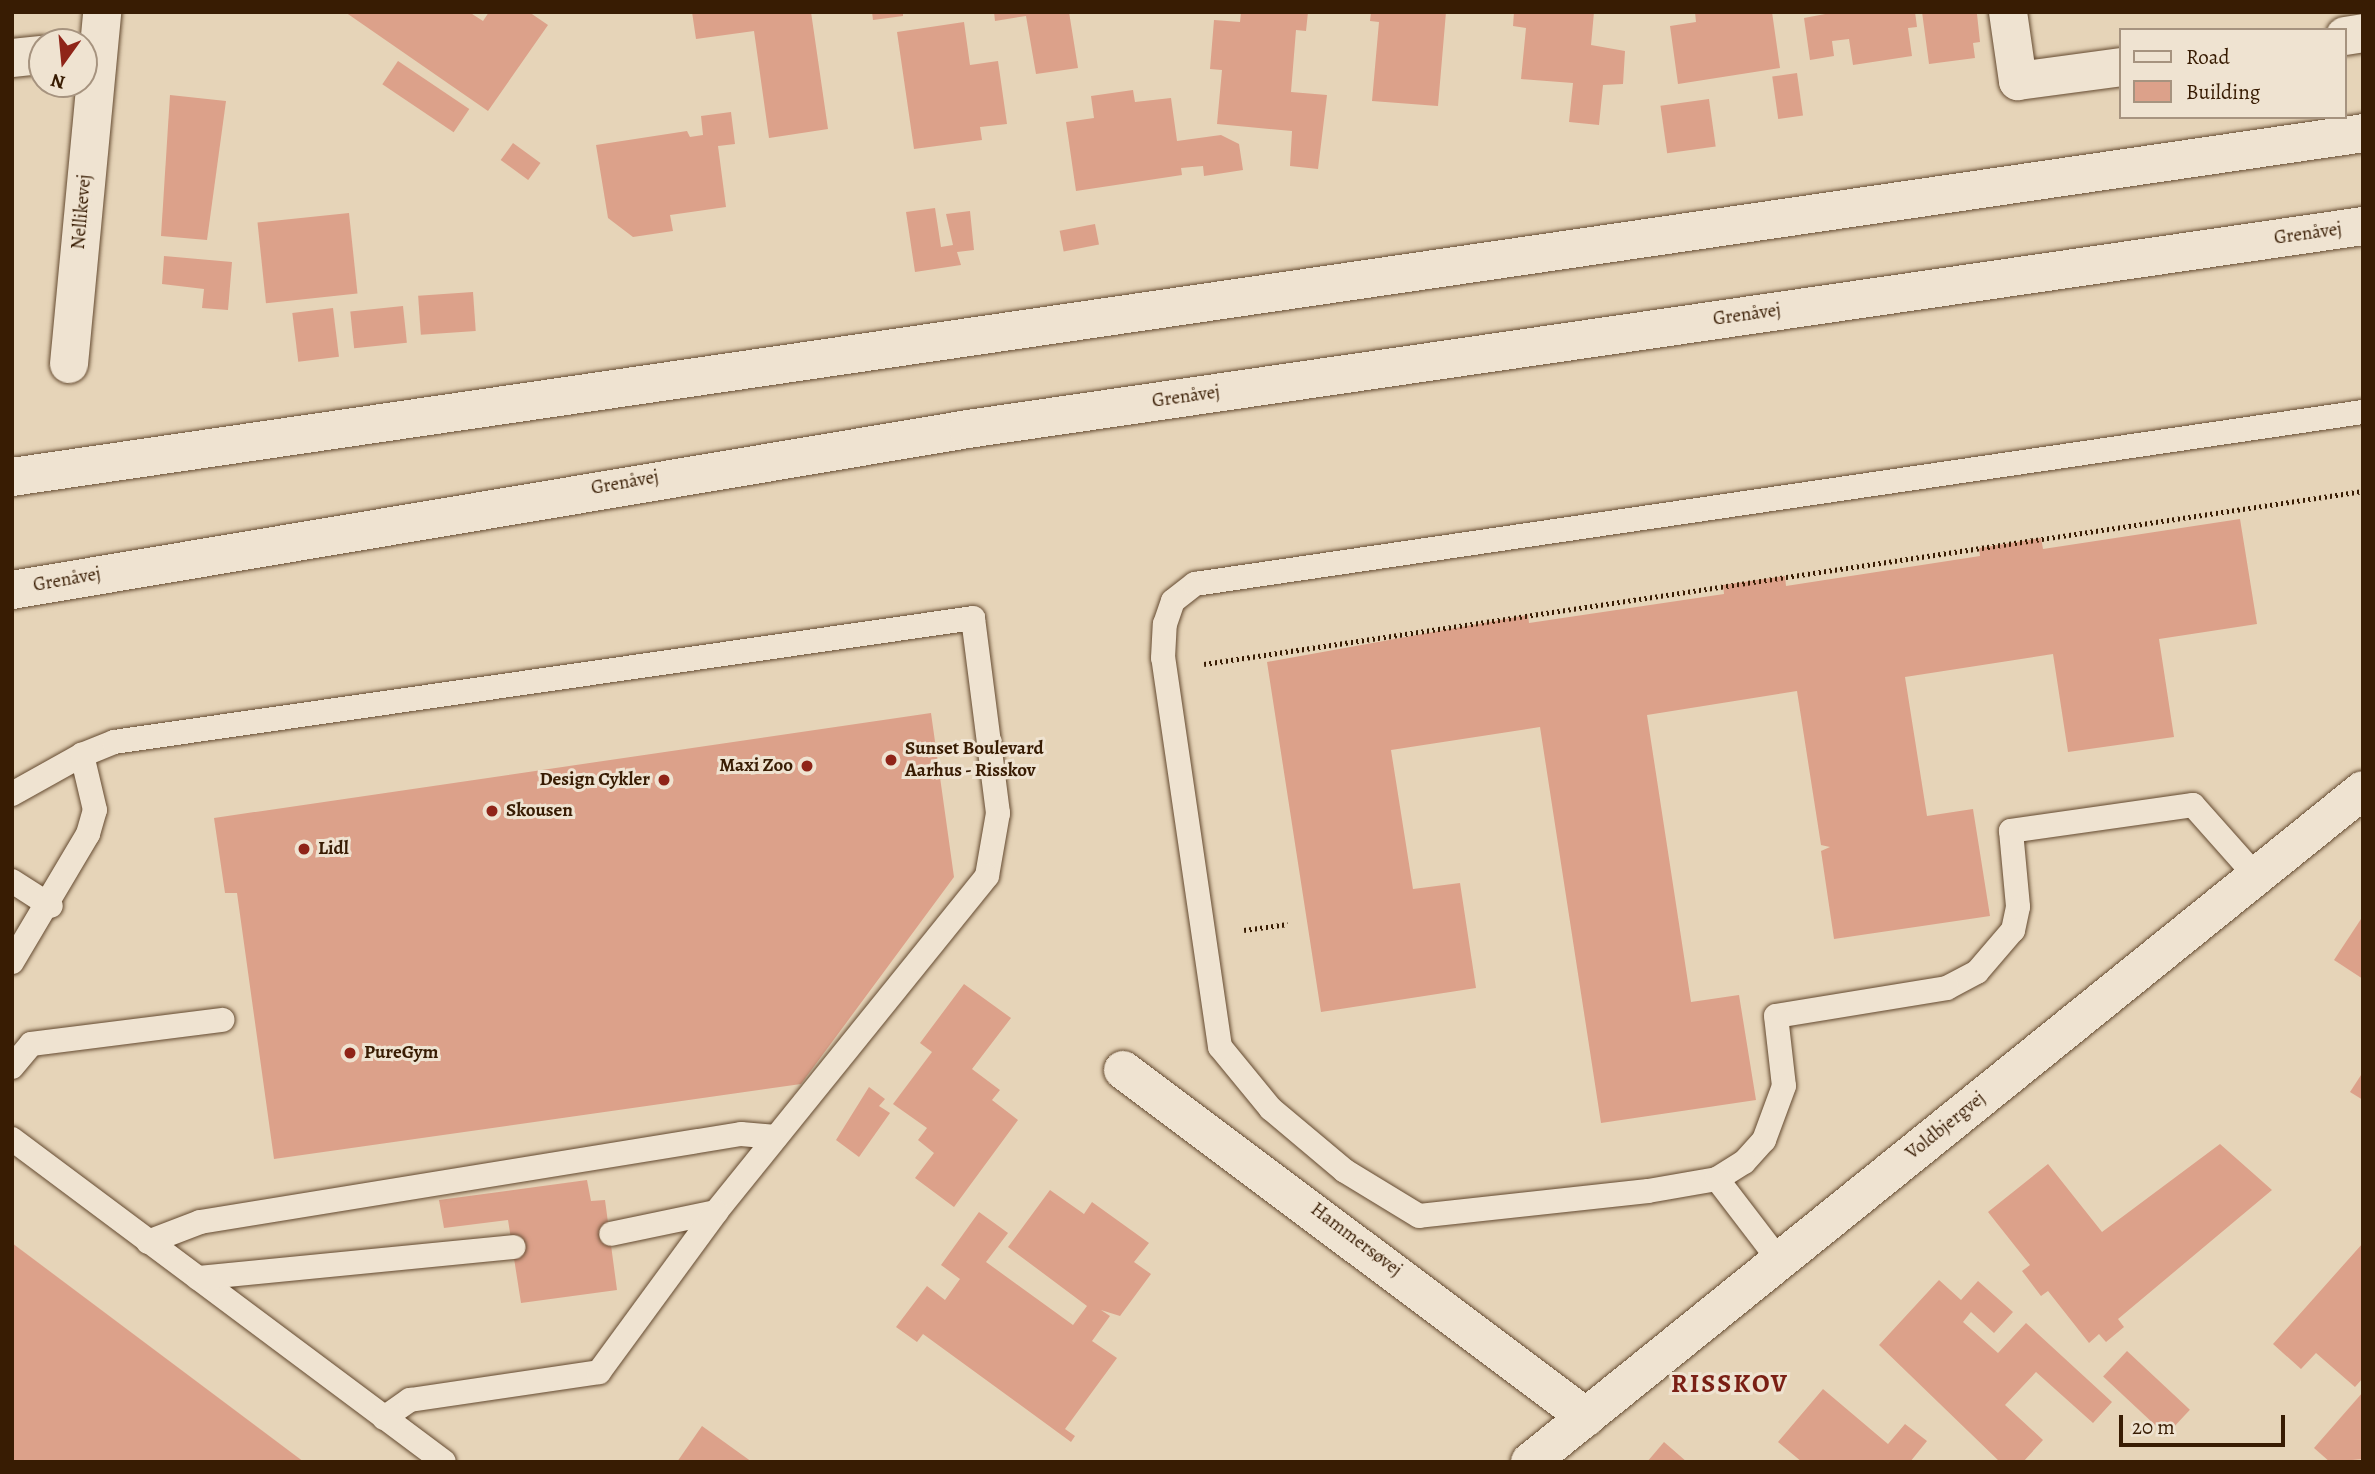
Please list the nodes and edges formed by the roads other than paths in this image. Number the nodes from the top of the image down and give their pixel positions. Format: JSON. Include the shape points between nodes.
{"nodes":[{"id":1,"x":2008,"y":12,"type":"edge"},
{"id":2,"x":2120,"y":67,"type":"edge"},
{"id":3,"x":87,"y":98,"type":"edge"},
{"id":4,"x":2363,"y":133,"type":"edge"},
{"id":5,"x":2363,"y":226,"type":"edge"},
{"id":6,"x":69,"y":364,"type":"dead end"},
{"id":7,"x":2363,"y":412,"type":"edge"},
{"id":8,"x":12,"y":477,"type":"edge"},
{"id":9,"x":12,"y":590,"type":"edge"},
{"id":10,"x":82,"y":755,"type":"junction"},
{"id":11,"x":2363,"y":790,"type":"edge"},
{"id":12,"x":12,"y":794,"type":"edge"},
{"id":13,"x":2256,"y":876,"type":"junction"},
{"id":14,"x":12,"y":881,"type":"edge"},
{"id":15,"x":51,"y":906,"type":"junction"},
{"id":16,"x":12,"y":962,"type":"edge"},
{"id":17,"x":222,"y":1020,"type":"dead end"},
{"id":18,"x":12,"y":1068,"type":"edge"},
{"id":19,"x":1122,"y":1070,"type":"dead end"},
{"id":20,"x":776,"y":1137,"type":"junction"},
{"id":21,"x":12,"y":1139,"type":"edge"},
{"id":22,"x":1717,"y":1179,"type":"junction"},
{"id":23,"x":716,"y":1212,"type":"junction"},
{"id":24,"x":611,"y":1234,"type":"dead end"},
{"id":25,"x":148,"y":1242,"type":"junction"},
{"id":26,"x":513,"y":1247,"type":"dead end"},
{"id":27,"x":1779,"y":1260,"type":"junction"},
{"id":28,"x":198,"y":1278,"type":"junction"},
{"id":29,"x":1586,"y":1417,"type":"junction"},
{"id":30,"x":384,"y":1418,"type":"junction"},
{"id":31,"x":444,"y":1462,"type":"edge"},
{"id":32,"x":1530,"y":1462,"type":"edge"}],
"edges":[{"from":1,"to":2,"type":"main road","via":[[2018,81]]},
{"from":3,"to":6,"type":"main road","name":"Nellikevej"},
{"from":4,"to":8,"type":"main road"},
{"from":5,"to":9,"type":"main road","name":"Grenåvej","via":[[954,431]]},
{"from":7,"to":22,"type":"lane","via":[[1195,584],[1173,601],[1165,624],[1165,671],[1214,1021],[1220,1047],[1271,1109],[1345,1171],[1419,1216]]},
{"from":10,"to":12,"type":"lane"},
{"from":10,"to":15,"type":"lane","via":[[95,810]]},
{"from":10,"to":20,"type":"lane","via":[[114,742],[973,618],[998,813],[987,876]]},
{"from":11,"to":13,"type":"main road","name":"Voldbjergvej"},
{"from":13,"to":22,"type":"lane","via":[[2193,805],[2011,831],[2018,907],[1999,950],[1977,972],[1947,988],[1776,1016],[1784,1086],[1778,1112],[1744,1163]]},
{"from":13,"to":27,"type":"main road","name":"Voldbjergvej"},
{"from":14,"to":15,"type":"lane"},
{"from":15,"to":16,"type":"lane"},
{"from":17,"to":18,"type":"lane","via":[[31,1044]]},
{"from":19,"to":29,"type":"main road","name":"Hammersøvej","via":[[1357,1239]]},
{"from":20,"to":23,"type":"lane"},
{"from":20,"to":25,"type":"lane","via":[[741,1134],[214,1220]]},
{"from":21,"to":25,"type":"lane"},
{"from":22,"to":27,"type":"lane"},
{"from":23,"to":24,"type":"lane"},
{"from":23,"to":30,"type":"lane","via":[[599,1372],[410,1399]]},
{"from":25,"to":28,"type":"lane"},
{"from":26,"to":28,"type":"lane"},
{"from":27,"to":29,"type":"main road","name":"Voldbjergvej"},
{"from":28,"to":30,"type":"lane"},
{"from":29,"to":32,"type":"main road","name":"Voldbjergvej"},
{"from":30,"to":31,"type":"lane"}]}
